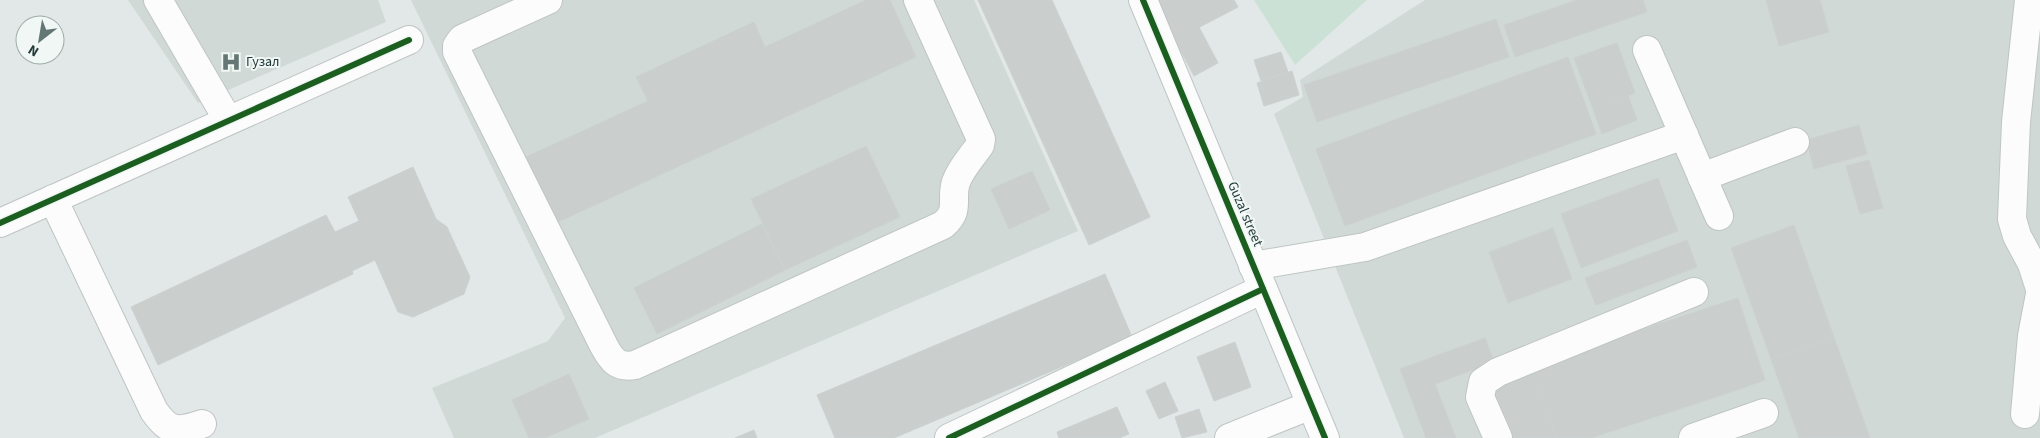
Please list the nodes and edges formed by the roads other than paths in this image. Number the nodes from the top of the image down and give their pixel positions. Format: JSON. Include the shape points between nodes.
{"nodes":[{"id":1,"x":158,"y":0,"type":"edge"},
{"id":2,"x":548,"y":0,"type":"edge"},
{"id":3,"x":918,"y":0,"type":"edge"},
{"id":4,"x":1143,"y":0,"type":"edge"},
{"id":5,"x":2029,"y":0,"type":"edge"},
{"id":6,"x":409,"y":40,"type":"dead end"},
{"id":7,"x":1647,"y":50,"type":"dead end"},
{"id":8,"x":228,"y":120,"type":"junction"},
{"id":9,"x":1684,"y":135,"type":"junction"},
{"id":10,"x":1795,"y":142,"type":"dead end"},
{"id":11,"x":1702,"y":177,"type":"junction"},
{"id":12,"x":53,"y":199,"type":"junction"},
{"id":13,"x":1719,"y":216,"type":"dead end"},
{"id":14,"x":0,"y":223,"type":"edge"},
{"id":15,"x":1258,"y":277,"type":"junction"},
{"id":16,"x":2040,"y":289,"type":"edge"},
{"id":17,"x":1694,"y":292,"type":"dead end"},
{"id":18,"x":2040,"y":294,"type":"edge"},
{"id":19,"x":1311,"y":405,"type":"junction"},
{"id":20,"x":1764,"y":413,"type":"dead end"},
{"id":21,"x":2025,"y":414,"type":"dead end"},
{"id":22,"x":202,"y":424,"type":"dead end"},
{"id":23,"x":949,"y":438,"type":"edge"},
{"id":24,"x":1229,"y":438,"type":"edge"},
{"id":25,"x":1325,"y":438,"type":"edge"},
{"id":26,"x":1498,"y":438,"type":"edge"},
{"id":27,"x":1693,"y":438,"type":"edge"}],
"edges":[{"from":1,"to":8,"type":"street"},
{"from":2,"to":3,"type":"street","via":[[462,40],[457,52],[604,346],[615,364],[624,367],[644,361],[944,225],[950,219],[954,211],[956,182],[981,139]]},
{"from":4,"to":15,"type":"street","name":"Guzal street"},
{"from":5,"to":16,"type":"street","via":[[2016,122],[2012,219]]},
{"from":6,"to":8,"type":"street"},
{"from":7,"to":9,"type":"street"},
{"from":8,"to":12,"type":"street"},
{"from":9,"to":11,"type":"street"},
{"from":9,"to":15,"type":"street","via":[[1366,247]]},
{"from":10,"to":11,"type":"street"},
{"from":11,"to":13,"type":"street"},
{"from":12,"to":14,"type":"street"},
{"from":12,"to":22,"type":"street","via":[[154,411],[173,430]]},
{"from":15,"to":19,"type":"street","name":"Guzal street"},
{"from":15,"to":23,"type":"street"},
{"from":17,"to":26,"type":"street","via":[[1498,372],[1483,382],[1480,397]]},
{"from":18,"to":21,"type":"street","via":[[2032,336]]},
{"from":19,"to":24,"type":"street"},
{"from":19,"to":25,"type":"street","name":"Guzal street"},
{"from":20,"to":27,"type":"street"}]}
